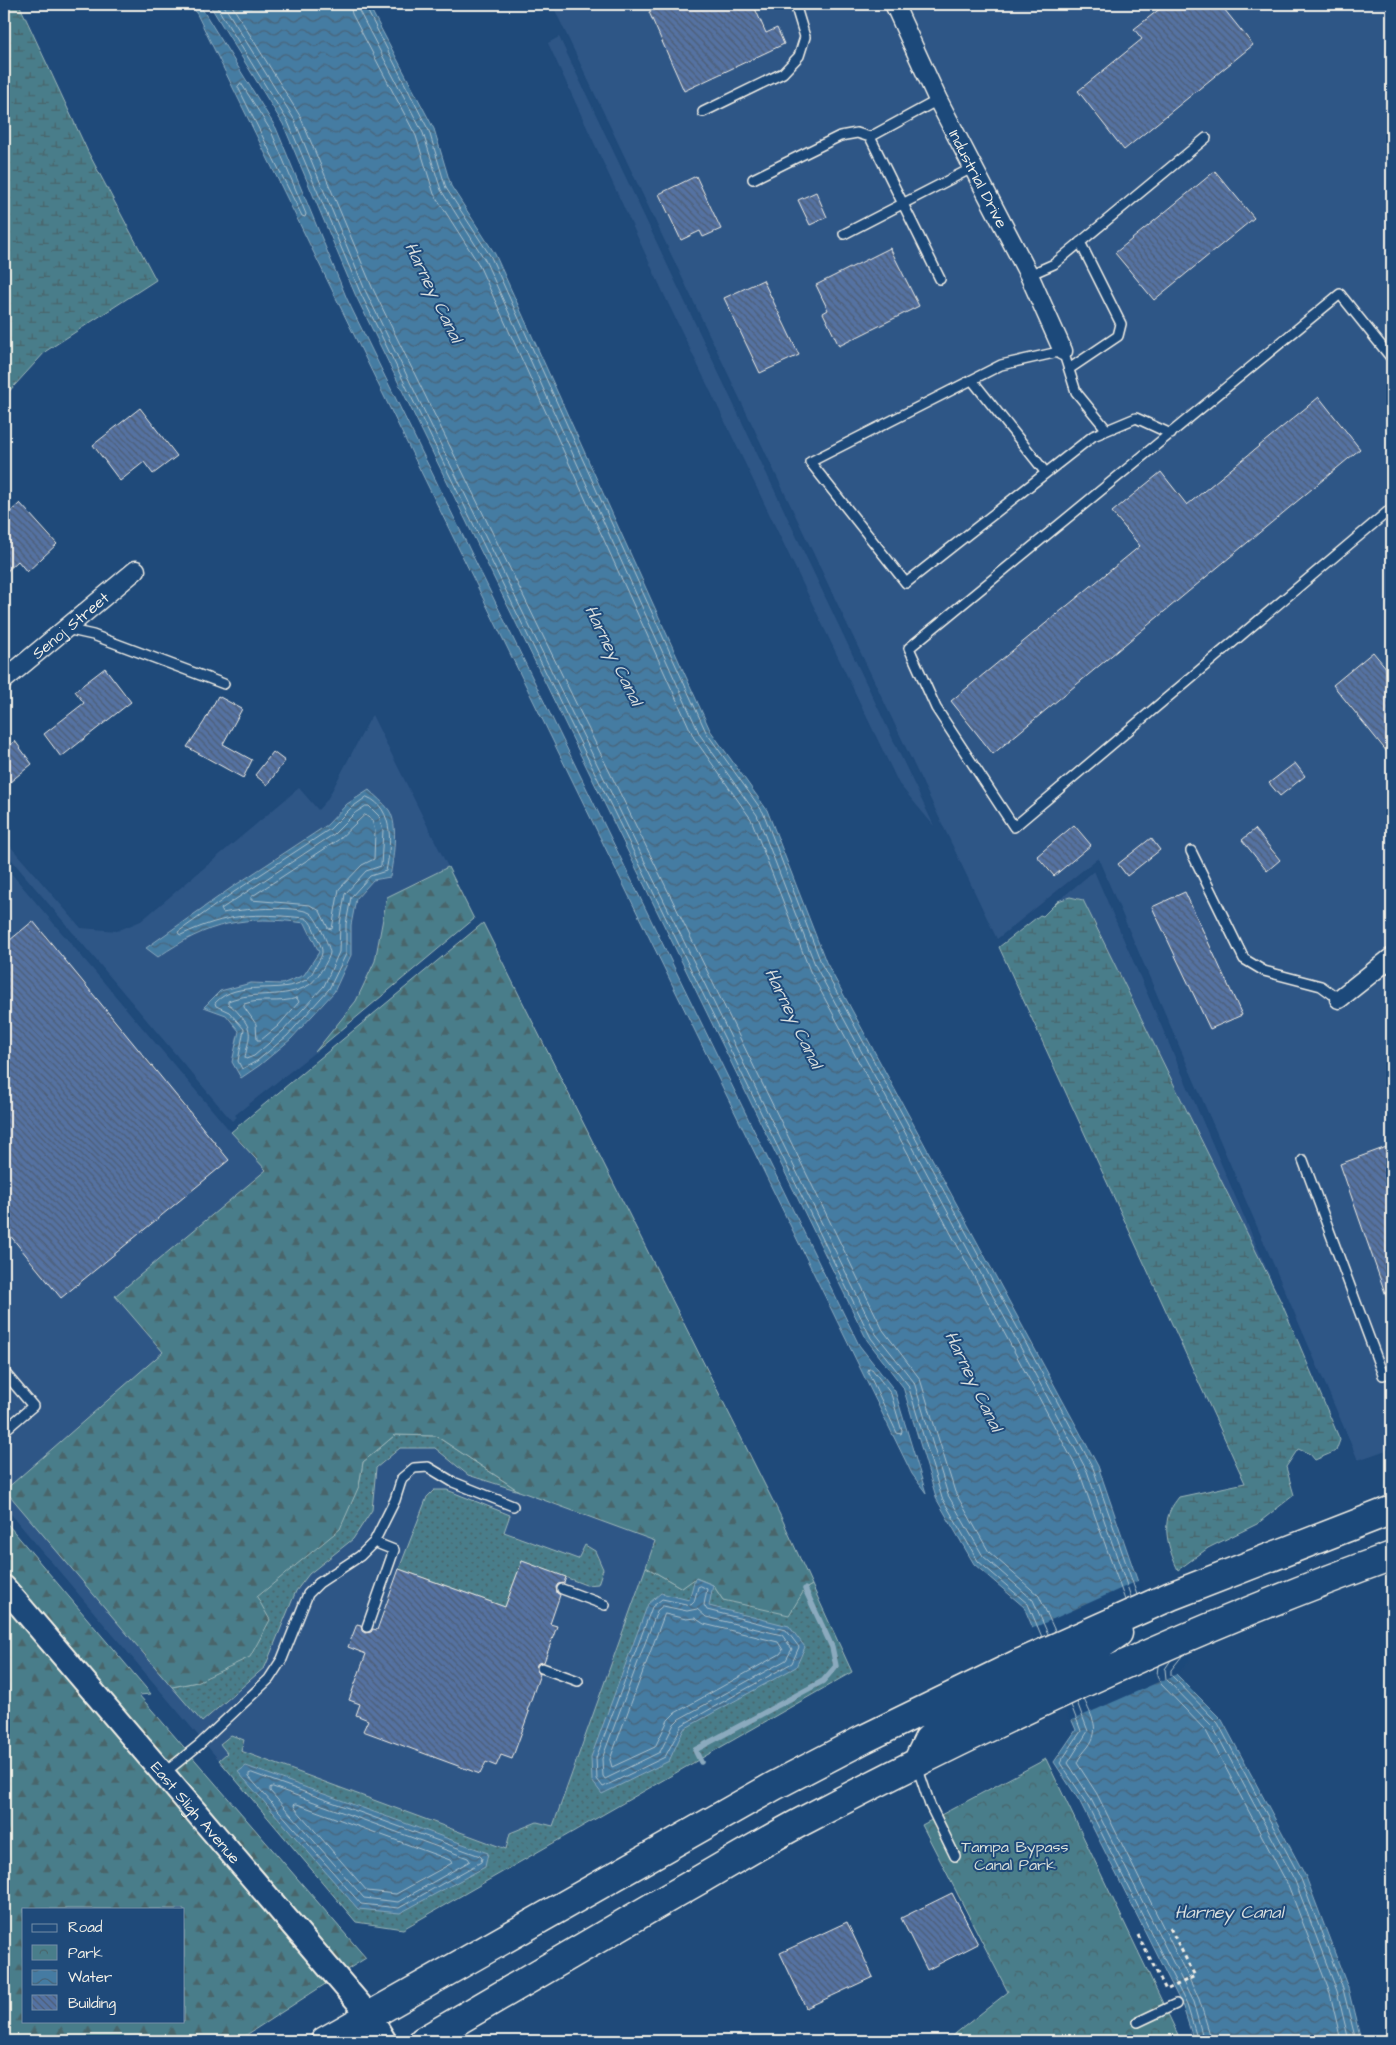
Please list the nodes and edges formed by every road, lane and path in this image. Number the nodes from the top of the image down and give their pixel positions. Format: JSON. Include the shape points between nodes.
{"nodes":[{"id":1,"x":795,"y":4,"type":"edge"},
{"id":2,"x":897,"y":5,"type":"edge"},
{"id":3,"x":938,"y":100,"type":"junction"},
{"id":4,"x":702,"y":112,"type":"dead end"},
{"id":5,"x":870,"y":137,"type":"junction"},
{"id":6,"x":1206,"y":138,"type":"dead end"},
{"id":7,"x":974,"y":167,"type":"junction"},
{"id":8,"x":753,"y":179,"type":"dead end"},
{"id":9,"x":903,"y":204,"type":"junction"},
{"id":10,"x":844,"y":234,"type":"dead end"},
{"id":11,"x":1080,"y":242,"type":"junction"},
{"id":12,"x":1029,"y":275,"type":"junction"},
{"id":13,"x":940,"y":279,"type":"dead end"},
{"id":14,"x":1064,"y":351,"type":"junction"},
{"id":15,"x":1392,"y":359,"type":"edge"},
{"id":16,"x":1069,"y":369,"type":"junction"},
{"id":17,"x":972,"y":380,"type":"junction"},
{"id":18,"x":1107,"y":430,"type":"junction"},
{"id":19,"x":1171,"y":434,"type":"junction"},
{"id":20,"x":1046,"y":473,"type":"junction"},
{"id":21,"x":1392,"y":508,"type":"edge"},
{"id":22,"x":136,"y":570,"type":"dead end"},
{"id":23,"x":66,"y":628,"type":"junction"},
{"id":24,"x":4,"y":680,"type":"edge"},
{"id":25,"x":224,"y":684,"type":"dead end"},
{"id":26,"x":1190,"y":851,"type":"dead end"},
{"id":27,"x":1392,"y":957,"type":"edge"},
{"id":28,"x":1339,"y":999,"type":"joint"},
{"id":29,"x":1303,"y":1160,"type":"dead end"},
{"id":30,"x":4,"y":1372,"type":"edge"},
{"id":31,"x":1392,"y":1372,"type":"edge"},
{"id":32,"x":4,"y":1431,"type":"edge"},
{"id":33,"x":514,"y":1506,"type":"dead end"},
{"id":34,"x":1392,"y":1510,"type":"edge"},
{"id":35,"x":374,"y":1542,"type":"junction"},
{"id":36,"x":1392,"y":1556,"type":"edge"},
{"id":37,"x":4,"y":1587,"type":"edge"},
{"id":38,"x":562,"y":1589,"type":"dead end"},
{"id":39,"x":605,"y":1605,"type":"dead end"},
{"id":40,"x":367,"y":1627,"type":"dead end"},
{"id":41,"x":542,"y":1668,"type":"dead end"},
{"id":42,"x":578,"y":1680,"type":"dead end"},
{"id":43,"x":1024,"y":1686,"type":"junction"},
{"id":44,"x":917,"y":1763,"type":"junction"},
{"id":45,"x":163,"y":1774,"type":"junction"},
{"id":46,"x":955,"y":1856,"type":"dead end"},
{"id":47,"x":1169,"y":1926,"type":"dead end"},
{"id":48,"x":1138,"y":1935,"type":"dead end"},
{"id":49,"x":1176,"y":2004,"type":"dead end"},
{"id":50,"x":369,"y":2015,"type":"junction"},
{"id":51,"x":1138,"y":2022,"type":"dead end"},
{"id":52,"x":325,"y":2041,"type":"edge"},
{"id":53,"x":385,"y":2041,"type":"edge"},
{"id":54,"x":423,"y":2041,"type":"edge"}],
"edges":[{"from":1,"to":4,"type":"lane","via":[[805,37],[799,56],[784,73]]},
{"from":2,"to":3,"type":"street","name":"Industrial Drive"},
{"from":3,"to":5,"type":"lane"},
{"from":3,"to":7,"type":"street","name":"Industrial Drive"},
{"from":5,"to":8,"type":"lane","via":[[857,133],[840,136]]},
{"from":5,"to":9,"type":"lane"},
{"from":6,"to":11,"type":"lane"},
{"from":7,"to":9,"type":"lane"},
{"from":7,"to":12,"type":"street","name":"Industrial Drive"},
{"from":9,"to":10,"type":"lane"},
{"from":9,"to":13,"type":"lane"},
{"from":11,"to":12,"type":"lane","via":[[1054,264]]},
{"from":11,"to":16,"type":"lane","via":[[1121,324],[1118,336]]},
{"from":12,"to":14,"type":"street","name":"Industrial Drive"},
{"from":14,"to":16,"type":"lane"},
{"from":14,"to":17,"type":"lane","via":[[1001,365]]},
{"from":15,"to":19,"type":"lane","via":[[1340,294]]},
{"from":16,"to":18,"type":"lane","via":[[1076,392]]},
{"from":17,"to":20,"type":"lane"},
{"from":17,"to":20,"type":"lane","via":[[810,462],[906,583]]},
{"from":18,"to":19,"type":"lane","via":[[1136,418]]},
{"from":18,"to":20,"type":"lane","via":[[1093,436]]},
{"from":19,"to":21,"type":"lane","via":[[909,648],[936,708],[1014,827]]},
{"from":22,"to":23,"type":"street","name":"Senoj Street"},
{"from":23,"to":24,"type":"street","name":"Senoj Street"},
{"from":23,"to":25,"type":"lane"},
{"from":26,"to":28,"type":"lane","via":[[1244,958],[1264,971],[1321,986]]},
{"from":27,"to":28,"type":"street"},
{"from":29,"to":31,"type":"lane","via":[[1383,1376]]},
{"from":30,"to":32,"type":"lane","via":[[33,1406]]},
{"from":33,"to":35,"type":"lane","via":[[453,1482],[428,1467],[414,1468],[402,1478]]},
{"from":34,"to":43,"type":"main road","via":[[1171,1596]]},
{"from":35,"to":40,"type":"lane","via":[[394,1550]]},
{"from":35,"to":45,"type":"lane","via":[[308,1594],[282,1659],[269,1679],[205,1740]]},
{"from":36,"to":43,"type":"main road","via":[[1188,1636]]},
{"from":37,"to":45,"type":"street","name":"East Sligh Avenue"},
{"from":38,"to":39,"type":"lane"},
{"from":41,"to":42,"type":"lane"},
{"from":43,"to":44,"type":"main road"},
{"from":43,"to":50,"type":"main road","via":[[864,1739],[774,1786]]},
{"from":44,"to":46,"type":"lane","via":[[930,1805]]},
{"from":44,"to":54,"type":"main road","via":[[798,1824]]},
{"from":45,"to":50,"type":"street","name":"East Sligh Avenue"},
{"from":47,"to":48,"type":"path","via":[[1195,1976],[1166,1990]]},
{"from":49,"to":51,"type":"lane"},
{"from":50,"to":52,"type":"main road"},
{"from":50,"to":53,"type":"street","name":"East Sligh Avenue"}]}
